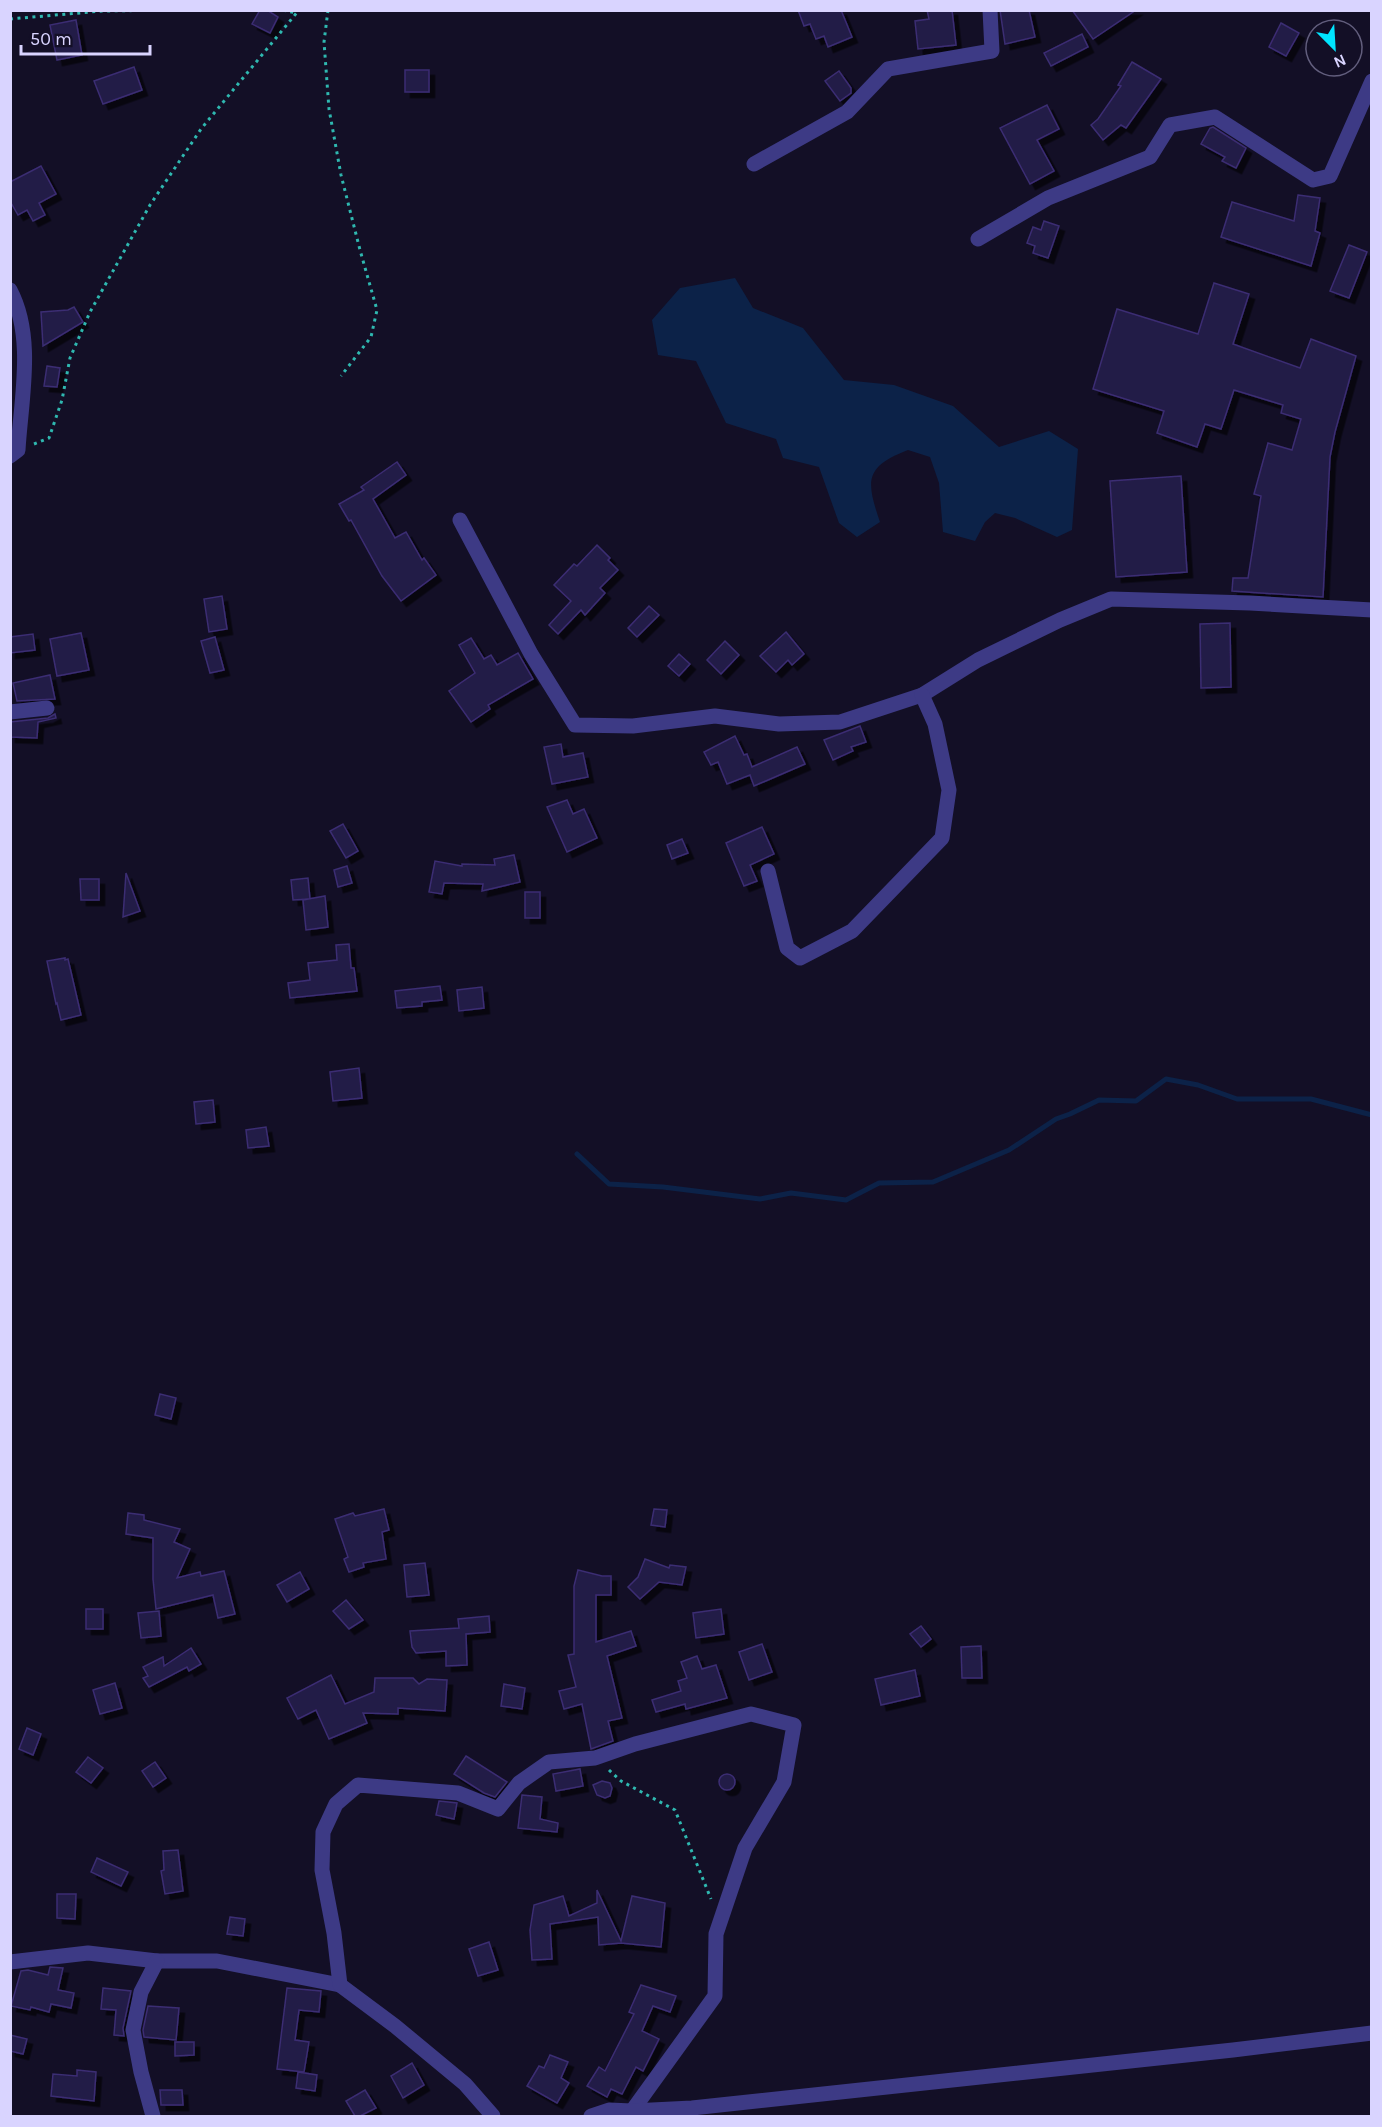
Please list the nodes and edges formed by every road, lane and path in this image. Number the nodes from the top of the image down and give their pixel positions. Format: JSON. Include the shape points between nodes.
{"nodes":[{"id":1,"x":176,"y":10,"type":"edge"},
{"id":2,"x":284,"y":10,"type":"edge"},
{"id":3,"x":328,"y":10,"type":"edge"},
{"id":4,"x":990,"y":10,"type":"edge"},
{"id":5,"x":297,"y":12,"type":"edge"},
{"id":6,"x":10,"y":19,"type":"edge"},
{"id":7,"x":1371,"y":81,"type":"edge"},
{"id":8,"x":754,"y":165,"type":"dead end"},
{"id":9,"x":978,"y":239,"type":"dead end"},
{"id":10,"x":10,"y":290,"type":"edge"},
{"id":11,"x":341,"y":376,"type":"dead end"},
{"id":12,"x":14,"y":453,"type":"edge"},
{"id":13,"x":460,"y":520,"type":"dead end"},
{"id":14,"x":1371,"y":610,"type":"edge"},
{"id":15,"x":922,"y":695,"type":"junction"},
{"id":16,"x":47,"y":708,"type":"dead end"},
{"id":17,"x":10,"y":712,"type":"edge"},
{"id":18,"x":768,"y":871,"type":"dead end"},
{"id":19,"x":595,"y":1758,"type":"junction"},
{"id":20,"x":720,"y":1923,"type":"junction"},
{"id":21,"x":157,"y":1961,"type":"junction"},
{"id":22,"x":10,"y":1962,"type":"edge"},
{"id":23,"x":340,"y":1985,"type":"junction"},
{"id":24,"x":1371,"y":2033,"type":"edge"},
{"id":25,"x":632,"y":2111,"type":"junction"},
{"id":26,"x":153,"y":2116,"type":"edge"},
{"id":27,"x":493,"y":2116,"type":"edge"},
{"id":28,"x":591,"y":2116,"type":"edge"}],
"edges":[{"from":1,"to":6,"type":"path","via":[[102,11]]},
{"from":2,"to":5,"type":"path"},
{"from":3,"to":11,"type":"path","via":[[324,42],[329,109],[341,175],[377,310],[371,337]]},
{"from":4,"to":8,"type":"street","via":[[992,51],[888,69],[847,112]]},
{"from":5,"to":12,"type":"path","via":[[201,129],[150,204],[90,312],[70,358],[49,438]]},
{"from":7,"to":9,"type":"street","via":[[1330,176],[1313,180],[1215,117],[1170,125],[1150,157],[1048,198]]},
{"from":10,"to":12,"type":"street","via":[[22,318],[24,351]]},
{"from":13,"to":15,"type":"street","via":[[531,654],[576,724],[633,726],[715,716],[779,724],[840,722]]},
{"from":14,"to":15,"type":"street","via":[[1111,600],[978,660]]},
{"from":15,"to":18,"type":"street","via":[[935,724],[949,790],[942,838],[852,930],[800,958],[787,948]]},
{"from":16,"to":17,"type":"street"},
{"from":19,"to":20,"type":"path","via":[[621,1781],[675,1810]]},
{"from":19,"to":20,"type":"street","via":[[751,1714],[794,1725],[784,1782],[744,1848]]},
{"from":19,"to":23,"type":"street","via":[[549,1762],[519,1782],[498,1809],[458,1793],[358,1785],[336,1804],[323,1832],[322,1870]]},
{"from":20,"to":25,"type":"street","via":[[716,1934],[715,1996]]},
{"from":21,"to":22,"type":"street","via":[[88,1953]]},
{"from":21,"to":23,"type":"street","via":[[217,1961]]},
{"from":21,"to":26,"type":"street","via":[[141,1992],[133,2030]]},
{"from":23,"to":27,"type":"street","via":[[465,2084]]},
{"from":24,"to":25,"type":"street","via":[[692,2108]]},
{"from":25,"to":28,"type":"street","via":[[609,2110]]}]}
